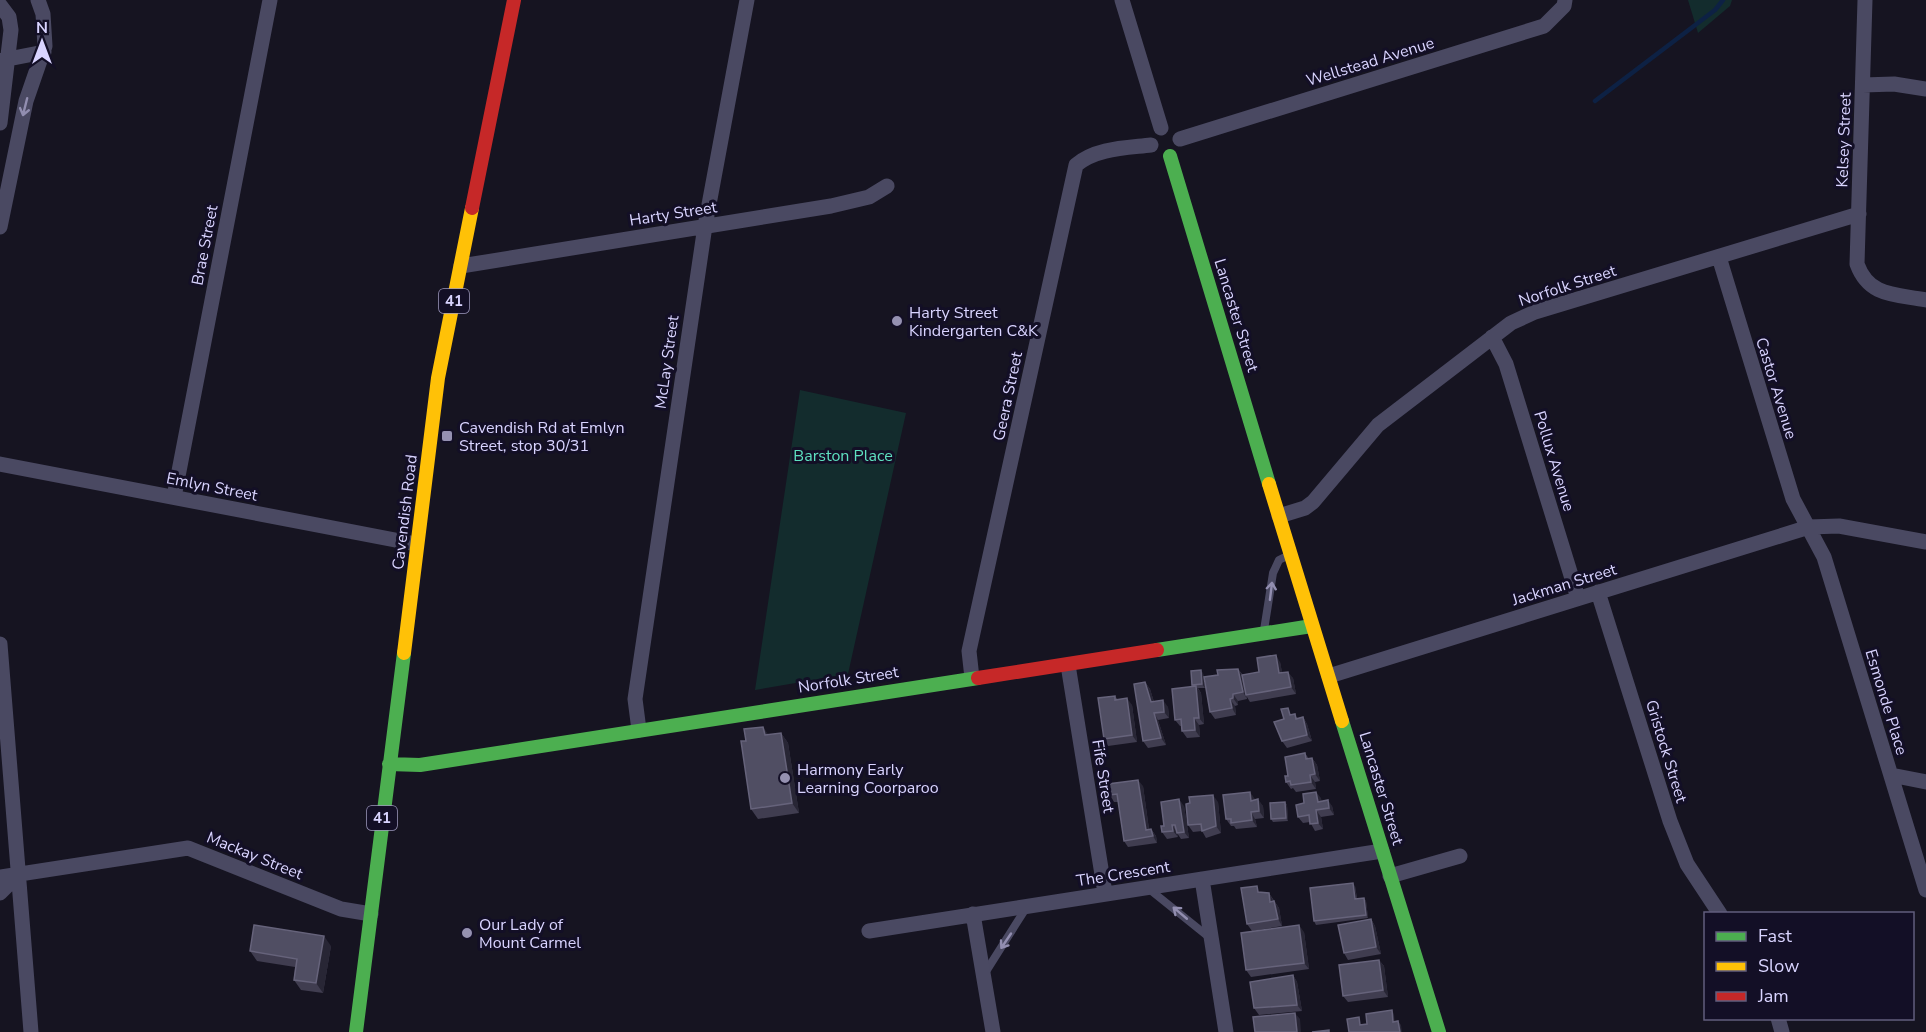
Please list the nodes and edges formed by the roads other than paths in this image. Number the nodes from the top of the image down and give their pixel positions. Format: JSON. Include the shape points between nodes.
{"nodes":[{"id":1,"x":38,"y":0,"type":"edge"},
{"id":2,"x":270,"y":0,"type":"edge"},
{"id":3,"x":514,"y":0,"type":"edge"},
{"id":4,"x":747,"y":0,"type":"edge"},
{"id":5,"x":1122,"y":0,"type":"edge"},
{"id":6,"x":1865,"y":0,"type":"edge"},
{"id":7,"x":1564,"y":3,"type":"edge"},
{"id":8,"x":0,"y":5,"type":"edge"},
{"id":9,"x":44,"y":52,"type":"junction"},
{"id":10,"x":5,"y":60,"type":"edge"},
{"id":11,"x":1863,"y":85,"type":"junction"},
{"id":12,"x":1926,"y":88,"type":"edge"},
{"id":13,"x":0,"y":123,"type":"edge"},
{"id":14,"x":1161,"y":128,"type":"junction"},
{"id":15,"x":1180,"y":139,"type":"junction"},
{"id":16,"x":1151,"y":145,"type":"junction"},
{"id":17,"x":1170,"y":156,"type":"junction"},
{"id":18,"x":887,"y":186,"type":"dead end"},
{"id":19,"x":1858,"y":214,"type":"junction"},
{"id":20,"x":705,"y":226,"type":"junction"},
{"id":21,"x":0,"y":227,"type":"edge"},
{"id":22,"x":1719,"y":257,"type":"junction"},
{"id":23,"x":461,"y":266,"type":"junction"},
{"id":24,"x":1926,"y":300,"type":"edge"},
{"id":25,"x":1492,"y":337,"type":"junction"},
{"id":26,"x":0,"y":464,"type":"edge"},
{"id":27,"x":174,"y":496,"type":"junction"},
{"id":28,"x":1278,"y":516,"type":"junction"},
{"id":29,"x":1809,"y":527,"type":"junction"},
{"id":30,"x":1926,"y":542,"type":"edge"},
{"id":31,"x":416,"y":544,"type":"junction"},
{"id":32,"x":1290,"y":554,"type":"junction"},
{"id":33,"x":1598,"y":592,"type":"junction"},
{"id":34,"x":1578,"y":598,"type":"junction"},
{"id":35,"x":1312,"y":626,"type":"junction"},
{"id":36,"x":1262,"y":634,"type":"junction"},
{"id":37,"x":0,"y":644,"type":"edge"},
{"id":38,"x":1068,"y":665,"type":"junction"},
{"id":39,"x":1329,"y":676,"type":"junction"},
{"id":40,"x":972,"y":678,"type":"junction"},
{"id":41,"x":639,"y":730,"type":"junction"},
{"id":42,"x":389,"y":764,"type":"junction"},
{"id":43,"x":1890,"y":775,"type":"junction"},
{"id":44,"x":1926,"y":782,"type":"edge"},
{"id":45,"x":1382,"y":851,"type":"junction"},
{"id":46,"x":1460,"y":856,"type":"dead end"},
{"id":47,"x":18,"y":874,"type":"junction"},
{"id":48,"x":1390,"y":876,"type":"junction"},
{"id":49,"x":0,"y":877,"type":"edge"},
{"id":50,"x":1202,"y":879,"type":"junction"},
{"id":51,"x":1147,"y":887,"type":"junction"},
{"id":52,"x":1926,"y":890,"type":"edge"},
{"id":53,"x":0,"y":893,"type":"edge"},
{"id":54,"x":1105,"y":894,"type":"junction"},
{"id":55,"x":1027,"y":906,"type":"junction"},
{"id":56,"x":1719,"y":912,"type":"edge"},
{"id":57,"x":370,"y":914,"type":"junction"},
{"id":58,"x":973,"y":914,"type":"junction"},
{"id":59,"x":869,"y":931,"type":"dead end"},
{"id":60,"x":1213,"y":941,"type":"junction"},
{"id":61,"x":984,"y":975,"type":"junction"},
{"id":62,"x":32,"y":1032,"type":"edge"},
{"id":63,"x":356,"y":1032,"type":"edge"},
{"id":64,"x":993,"y":1032,"type":"edge"},
{"id":65,"x":1226,"y":1032,"type":"edge"},
{"id":66,"x":1439,"y":1032,"type":"edge"}],
"edges":[{"from":1,"to":9,"type":"street","via":[[45,26]]},
{"from":2,"to":27,"type":"street","name":"Brae Street"},
{"from":3,"to":23,"type":"street","name":"Cavendish Road","number":"41"},
{"from":4,"to":20,"type":"street","name":"McLay Street"},
{"from":5,"to":14,"type":"street"},
{"from":6,"to":11,"type":"street","name":"Kelsey Street"},
{"from":7,"to":15,"type":"street","name":"Wellstead Avenue","via":[[1544,26]]},
{"from":8,"to":10,"type":"street","via":[[10,22]]},
{"from":9,"to":10,"type":"street"},
{"from":9,"to":21,"type":"street","one_way":true,"via":[[26,101]]},
{"from":10,"to":13,"type":"street"},
{"from":11,"to":12,"type":"street"},
{"from":11,"to":19,"type":"street","name":"Kelsey Street"},
{"from":14,"to":15,"type":"street","via":[[1171,128]]},
{"from":14,"to":16,"type":"street","via":[[1154,133]]},
{"from":15,"to":17,"type":"street","via":[[1177,151]]},
{"from":16,"to":17,"type":"street","via":[[1156,153]]},
{"from":16,"to":40,"type":"street","name":"Geera Street","via":[[1100,152],[1076,165],[969,651]]},
{"from":17,"to":28,"type":"street","name":"Lancaster Street"},
{"from":18,"to":20,"type":"street","name":"Harty Street","via":[[869,196],[831,206]]},
{"from":19,"to":22,"type":"street","name":"Norfolk Street"},
{"from":19,"to":24,"type":"street","name":"Kelsey Street","via":[[1857,264],[1863,280],[1877,291]]},
{"from":20,"to":23,"type":"street","name":"Harty Street"},
{"from":20,"to":41,"type":"street","name":"McLay Street","via":[[634,699]]},
{"from":22,"to":25,"type":"street","name":"Norfolk Street","via":[[1535,312],[1511,322]]},
{"from":22,"to":29,"type":"street","name":"Castor Avenue","via":[[1793,499]]},
{"from":23,"to":31,"type":"street","name":"Cavendish Road","number":"41","via":[[438,378]]},
{"from":25,"to":28,"type":"street","name":"Norfolk Street","via":[[1378,425],[1305,508]]},
{"from":25,"to":34,"type":"street","name":"Pollux Avenue","via":[[1506,364]]},
{"from":26,"to":27,"type":"street","name":"Emlyn Street"},
{"from":27,"to":31,"type":"street","name":"Emlyn Street"},
{"from":28,"to":32,"type":"street","name":"Lancaster Street"},
{"from":29,"to":30,"type":"street","name":"Jackman Street","via":[[1839,526]]},
{"from":29,"to":33,"type":"street","name":"Jackman Street"},
{"from":29,"to":43,"type":"street","name":"Esmonde Place","via":[[1824,557]]},
{"from":31,"to":42,"type":"street","name":"Cavendish Road","number":"41"},
{"from":32,"to":35,"type":"street","name":"Lancaster Street"},
{"from":36,"to":32,"type":"lane","one_way":true,"via":[[1273,573],[1278,560]]},
{"from":33,"to":34,"type":"street","name":"Jackman Street"},
{"from":33,"to":56,"type":"street","name":"Gristock Street","via":[[1670,820],[1687,864]]},
{"from":34,"to":39,"type":"street","name":"Jackman Street"},
{"from":35,"to":36,"type":"street","name":"Norfolk Street"},
{"from":35,"to":39,"type":"street","name":"Lancaster Street"},
{"from":36,"to":38,"type":"street","name":"Norfolk Street"},
{"from":37,"to":47,"type":"street"},
{"from":38,"to":40,"type":"street","name":"Norfolk Street"},
{"from":38,"to":54,"type":"street","name":"Fife Street"},
{"from":39,"to":45,"type":"street","name":"Lancaster Street"},
{"from":40,"to":41,"type":"street","name":"Norfolk Street"},
{"from":41,"to":42,"type":"street","name":"Norfolk Street","via":[[420,765]]},
{"from":42,"to":57,"type":"street","name":"Cavendish Road","number":"41"},
{"from":43,"to":44,"type":"street"},
{"from":43,"to":52,"type":"street","name":"Esmonde Place"},
{"from":45,"to":48,"type":"street","name":"Lancaster Street"},
{"from":45,"to":50,"type":"street","name":"The Crescent"},
{"from":46,"to":48,"type":"street"},
{"from":47,"to":49,"type":"street","name":"Mackay Street"},
{"from":47,"to":53,"type":"street"},
{"from":47,"to":57,"type":"street","name":"Mackay Street","via":[[188,848],[341,909]]},
{"from":47,"to":62,"type":"street"},
{"from":48,"to":66,"type":"street","name":"Lancaster Street"},
{"from":50,"to":51,"type":"street","name":"The Crescent"},
{"from":50,"to":60,"type":"street"},
{"from":51,"to":54,"type":"street","name":"The Crescent"},
{"from":60,"to":51,"type":"lane","one_way":true},
{"from":54,"to":55,"type":"street","name":"The Crescent"},
{"from":55,"to":58,"type":"street","name":"The Crescent"},
{"from":55,"to":61,"type":"lane","one_way":true},
{"from":57,"to":63,"type":"street","name":"Cavendish Road","number":"41"},
{"from":58,"to":59,"type":"street","name":"The Crescent"},
{"from":58,"to":61,"type":"street"},
{"from":60,"to":65,"type":"street"},
{"from":61,"to":64,"type":"street"}]}
